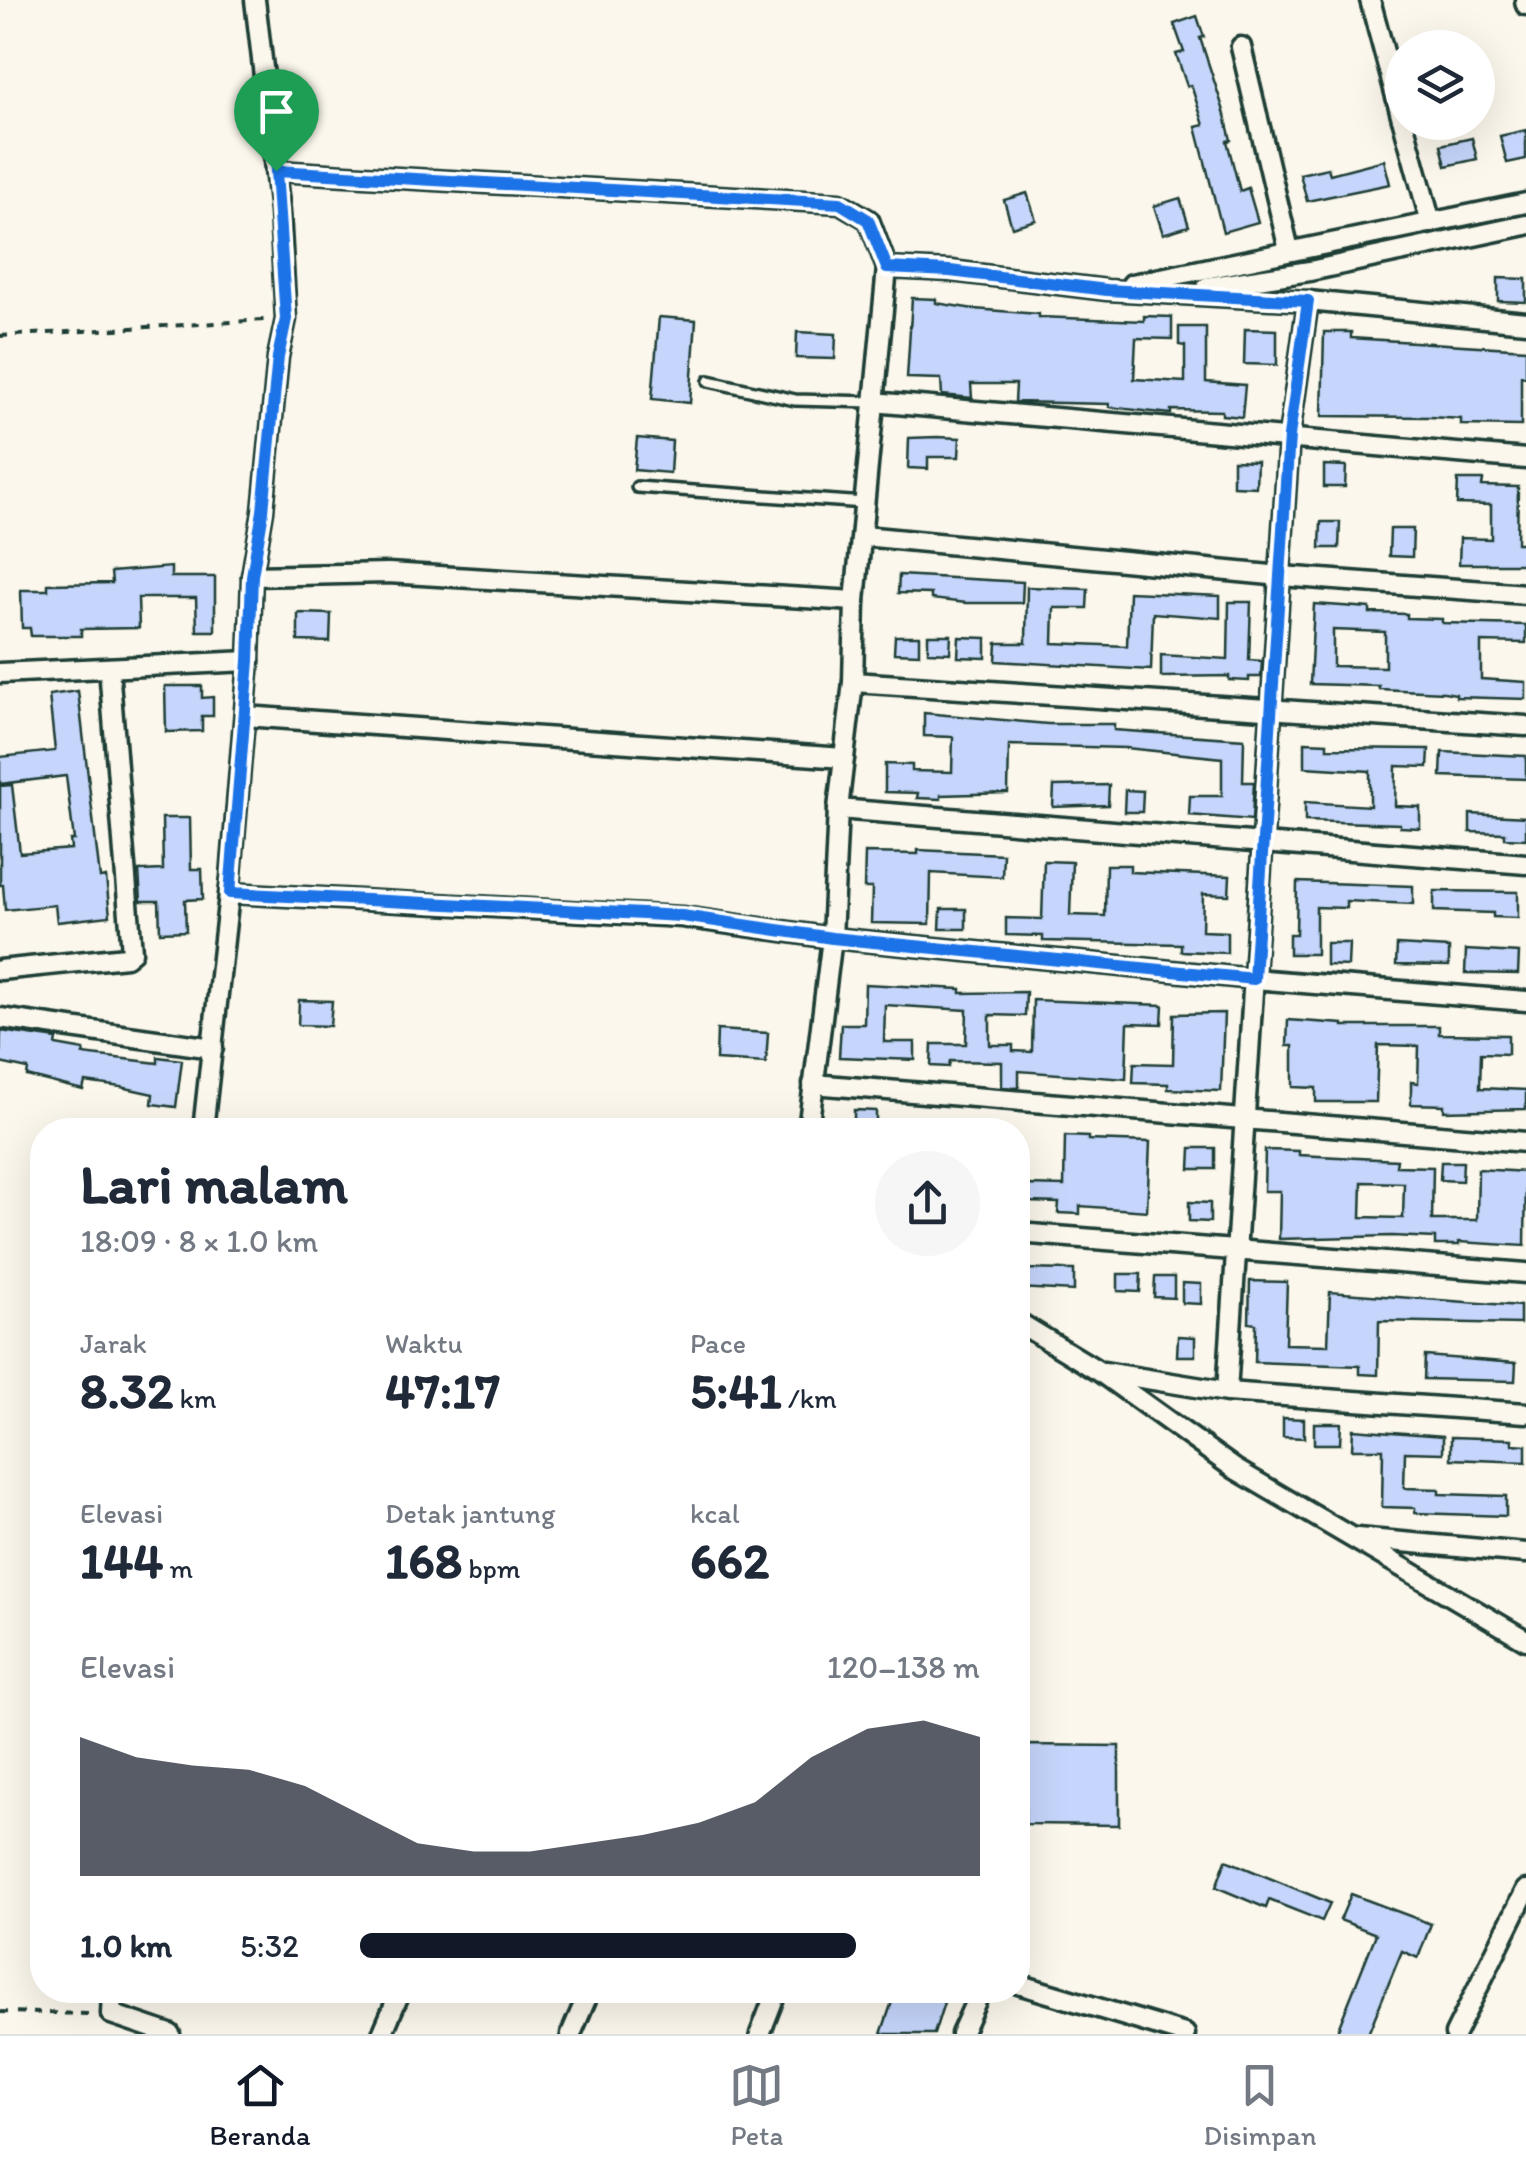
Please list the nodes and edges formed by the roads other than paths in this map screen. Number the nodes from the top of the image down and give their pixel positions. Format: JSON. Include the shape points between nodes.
{"nodes":[{"id":1,"x":255,"y":0,"type":"edge"},
{"id":2,"x":1370,"y":0,"type":"edge"},
{"id":3,"x":1241,"y":47,"type":"dead end"},
{"id":4,"x":1385,"y":55,"type":"edge"},
{"id":5,"x":1408,"y":140,"type":"edge"},
{"id":6,"x":276,"y":171,"type":"junction"},
{"id":7,"x":1526,"y":203,"type":"edge"},
{"id":8,"x":1431,"y":222,"type":"junction"},
{"id":9,"x":1526,"y":226,"type":"edge"},
{"id":10,"x":1289,"y":250,"type":"junction"},
{"id":11,"x":887,"y":268,"type":"junction"},
{"id":12,"x":1107,"y":290,"type":"junction"},
{"id":13,"x":1170,"y":292,"type":"junction"},
{"id":14,"x":1308,"y":301,"type":"junction"},
{"id":15,"x":1526,"y":322,"type":"edge"},
{"id":16,"x":709,"y":381,"type":"dead end"},
{"id":17,"x":872,"y":402,"type":"junction"},
{"id":18,"x":1289,"y":436,"type":"junction"},
{"id":19,"x":1526,"y":459,"type":"edge"},
{"id":20,"x":637,"y":487,"type":"dead end"},
{"id":21,"x":865,"y":502,"type":"junction"},
{"id":22,"x":863,"y":536,"type":"junction"},
{"id":23,"x":252,"y":576,"type":"junction"},
{"id":24,"x":1281,"y":576,"type":"junction"},
{"id":25,"x":1526,"y":594,"type":"edge"},
{"id":26,"x":855,"y":601,"type":"junction"},
{"id":27,"x":249,"y":661,"type":"junction"},
{"id":28,"x":109,"y":668,"type":"junction"},
{"id":29,"x":0,"y":673,"type":"edge"},
{"id":30,"x":853,"y":682,"type":"junction"},
{"id":31,"x":1272,"y":711,"type":"junction"},
{"id":32,"x":244,"y":716,"type":"junction"},
{"id":33,"x":1526,"y":726,"type":"edge"},
{"id":34,"x":844,"y":758,"type":"junction"},
{"id":35,"x":838,"y":809,"type":"junction"},
{"id":36,"x":1264,"y":844,"type":"junction"},
{"id":37,"x":1526,"y":864,"type":"edge"},
{"id":38,"x":230,"y":893,"type":"junction"},
{"id":39,"x":832,"y":938,"type":"junction"},
{"id":40,"x":0,"y":970,"type":"edge"},
{"id":41,"x":1254,"y":979,"type":"junction"},
{"id":42,"x":1526,"y":1000,"type":"edge"},
{"id":43,"x":0,"y":1018,"type":"edge"},
{"id":44,"x":213,"y":1048,"type":"junction"},
{"id":45,"x":812,"y":1084,"type":"junction"},
{"id":46,"x":204,"y":1118,"type":"edge"},
{"id":47,"x":809,"y":1118,"type":"edge"},
{"id":48,"x":1246,"y":1120,"type":"junction"},
{"id":49,"x":1526,"y":1142,"type":"edge"},
{"id":50,"x":1030,"y":1234,"type":"edge"},
{"id":51,"x":1237,"y":1251,"type":"junction"},
{"id":52,"x":1526,"y":1273,"type":"edge"},
{"id":53,"x":1030,"y":1329,"type":"edge"},
{"id":54,"x":1100,"y":1372,"type":"junction"},
{"id":55,"x":1227,"y":1392,"type":"junction"},
{"id":56,"x":1526,"y":1414,"type":"edge"},
{"id":57,"x":1353,"y":1538,"type":"junction"},
{"id":58,"x":1526,"y":1553,"type":"edge"},
{"id":59,"x":1526,"y":1640,"type":"edge"},
{"id":60,"x":1526,"y":1890,"type":"edge"},
{"id":61,"x":1030,"y":1988,"type":"edge"},
{"id":62,"x":111,"y":2003,"type":"edge"},
{"id":63,"x":395,"y":2003,"type":"edge"},
{"id":64,"x":584,"y":2003,"type":"edge"},
{"id":65,"x":772,"y":2003,"type":"edge"},
{"id":66,"x":975,"y":2003,"type":"edge"},
{"id":67,"x":1158,"y":2030,"type":"edge"},
{"id":68,"x":170,"y":2034,"type":"edge"},
{"id":69,"x":382,"y":2034,"type":"edge"},
{"id":70,"x":571,"y":2034,"type":"edge"},
{"id":71,"x":760,"y":2034,"type":"edge"},
{"id":72,"x":961,"y":2034,"type":"edge"},
{"id":73,"x":1186,"y":2034,"type":"edge"},
{"id":74,"x":1455,"y":2034,"type":"edge"}],
"edges":[{"from":1,"to":6,"type":"street"},
{"from":2,"to":4,"type":"street"},
{"from":3,"to":10,"type":"street"},
{"from":5,"to":8,"type":"street"},
{"from":6,"to":11,"type":"street","via":[[840,203],[868,220]]},
{"from":6,"to":23,"type":"street","via":[[286,319]]},
{"from":7,"to":8,"type":"street"},
{"from":8,"to":10,"type":"street"},
{"from":9,"to":13,"type":"street"},
{"from":10,"to":12,"type":"street"},
{"from":11,"to":12,"type":"street"},
{"from":11,"to":17,"type":"street"},
{"from":12,"to":13,"type":"street"},
{"from":13,"to":14,"type":"street"},
{"from":14,"to":15,"type":"street"},
{"from":14,"to":18,"type":"street"},
{"from":16,"to":17,"type":"lane","via":[[795,400]]},
{"from":17,"to":18,"type":"street"},
{"from":17,"to":21,"type":"street"},
{"from":18,"to":19,"type":"street"},
{"from":18,"to":24,"type":"street"},
{"from":20,"to":21,"type":"lane"},
{"from":21,"to":22,"type":"street"},
{"from":22,"to":24,"type":"street"},
{"from":22,"to":26,"type":"street"},
{"from":23,"to":26,"type":"street","via":[[388,573]]},
{"from":23,"to":27,"type":"street"},
{"from":24,"to":25,"type":"street"},
{"from":24,"to":31,"type":"street"},
{"from":26,"to":30,"type":"street"},
{"from":27,"to":28,"type":"street"},
{"from":27,"to":32,"type":"street"},
{"from":28,"to":29,"type":"street"},
{"from":28,"to":40,"type":"street","via":[[132,952]]},
{"from":30,"to":31,"type":"street"},
{"from":30,"to":34,"type":"street"},
{"from":31,"to":33,"type":"street"},
{"from":31,"to":36,"type":"street"},
{"from":32,"to":34,"type":"street"},
{"from":32,"to":38,"type":"street"},
{"from":34,"to":35,"type":"street"},
{"from":35,"to":36,"type":"street"},
{"from":35,"to":39,"type":"street"},
{"from":36,"to":37,"type":"street"},
{"from":36,"to":41,"type":"street"},
{"from":38,"to":39,"type":"street","via":[[682,916]]},
{"from":38,"to":44,"type":"street"},
{"from":39,"to":41,"type":"street"},
{"from":39,"to":45,"type":"street"},
{"from":41,"to":42,"type":"street"},
{"from":41,"to":48,"type":"street"},
{"from":43,"to":44,"type":"street"},
{"from":44,"to":46,"type":"street"},
{"from":45,"to":47,"type":"street"},
{"from":45,"to":48,"type":"street"},
{"from":48,"to":49,"type":"street"},
{"from":48,"to":51,"type":"street"},
{"from":50,"to":51,"type":"street"},
{"from":51,"to":52,"type":"street"},
{"from":51,"to":55,"type":"street"},
{"from":53,"to":54,"type":"street"},
{"from":54,"to":55,"type":"street"},
{"from":54,"to":57,"type":"street","via":[[1236,1469]]},
{"from":55,"to":56,"type":"street"},
{"from":57,"to":58,"type":"street"},
{"from":57,"to":59,"type":"street"},
{"from":60,"to":74,"type":"street"},
{"from":61,"to":67,"type":"street"},
{"from":62,"to":68,"type":"street","via":[[111,2014]]},
{"from":63,"to":69,"type":"street"},
{"from":64,"to":70,"type":"street"},
{"from":65,"to":71,"type":"street"},
{"from":66,"to":72,"type":"street"},
{"from":67,"to":73,"type":"street"}]}
